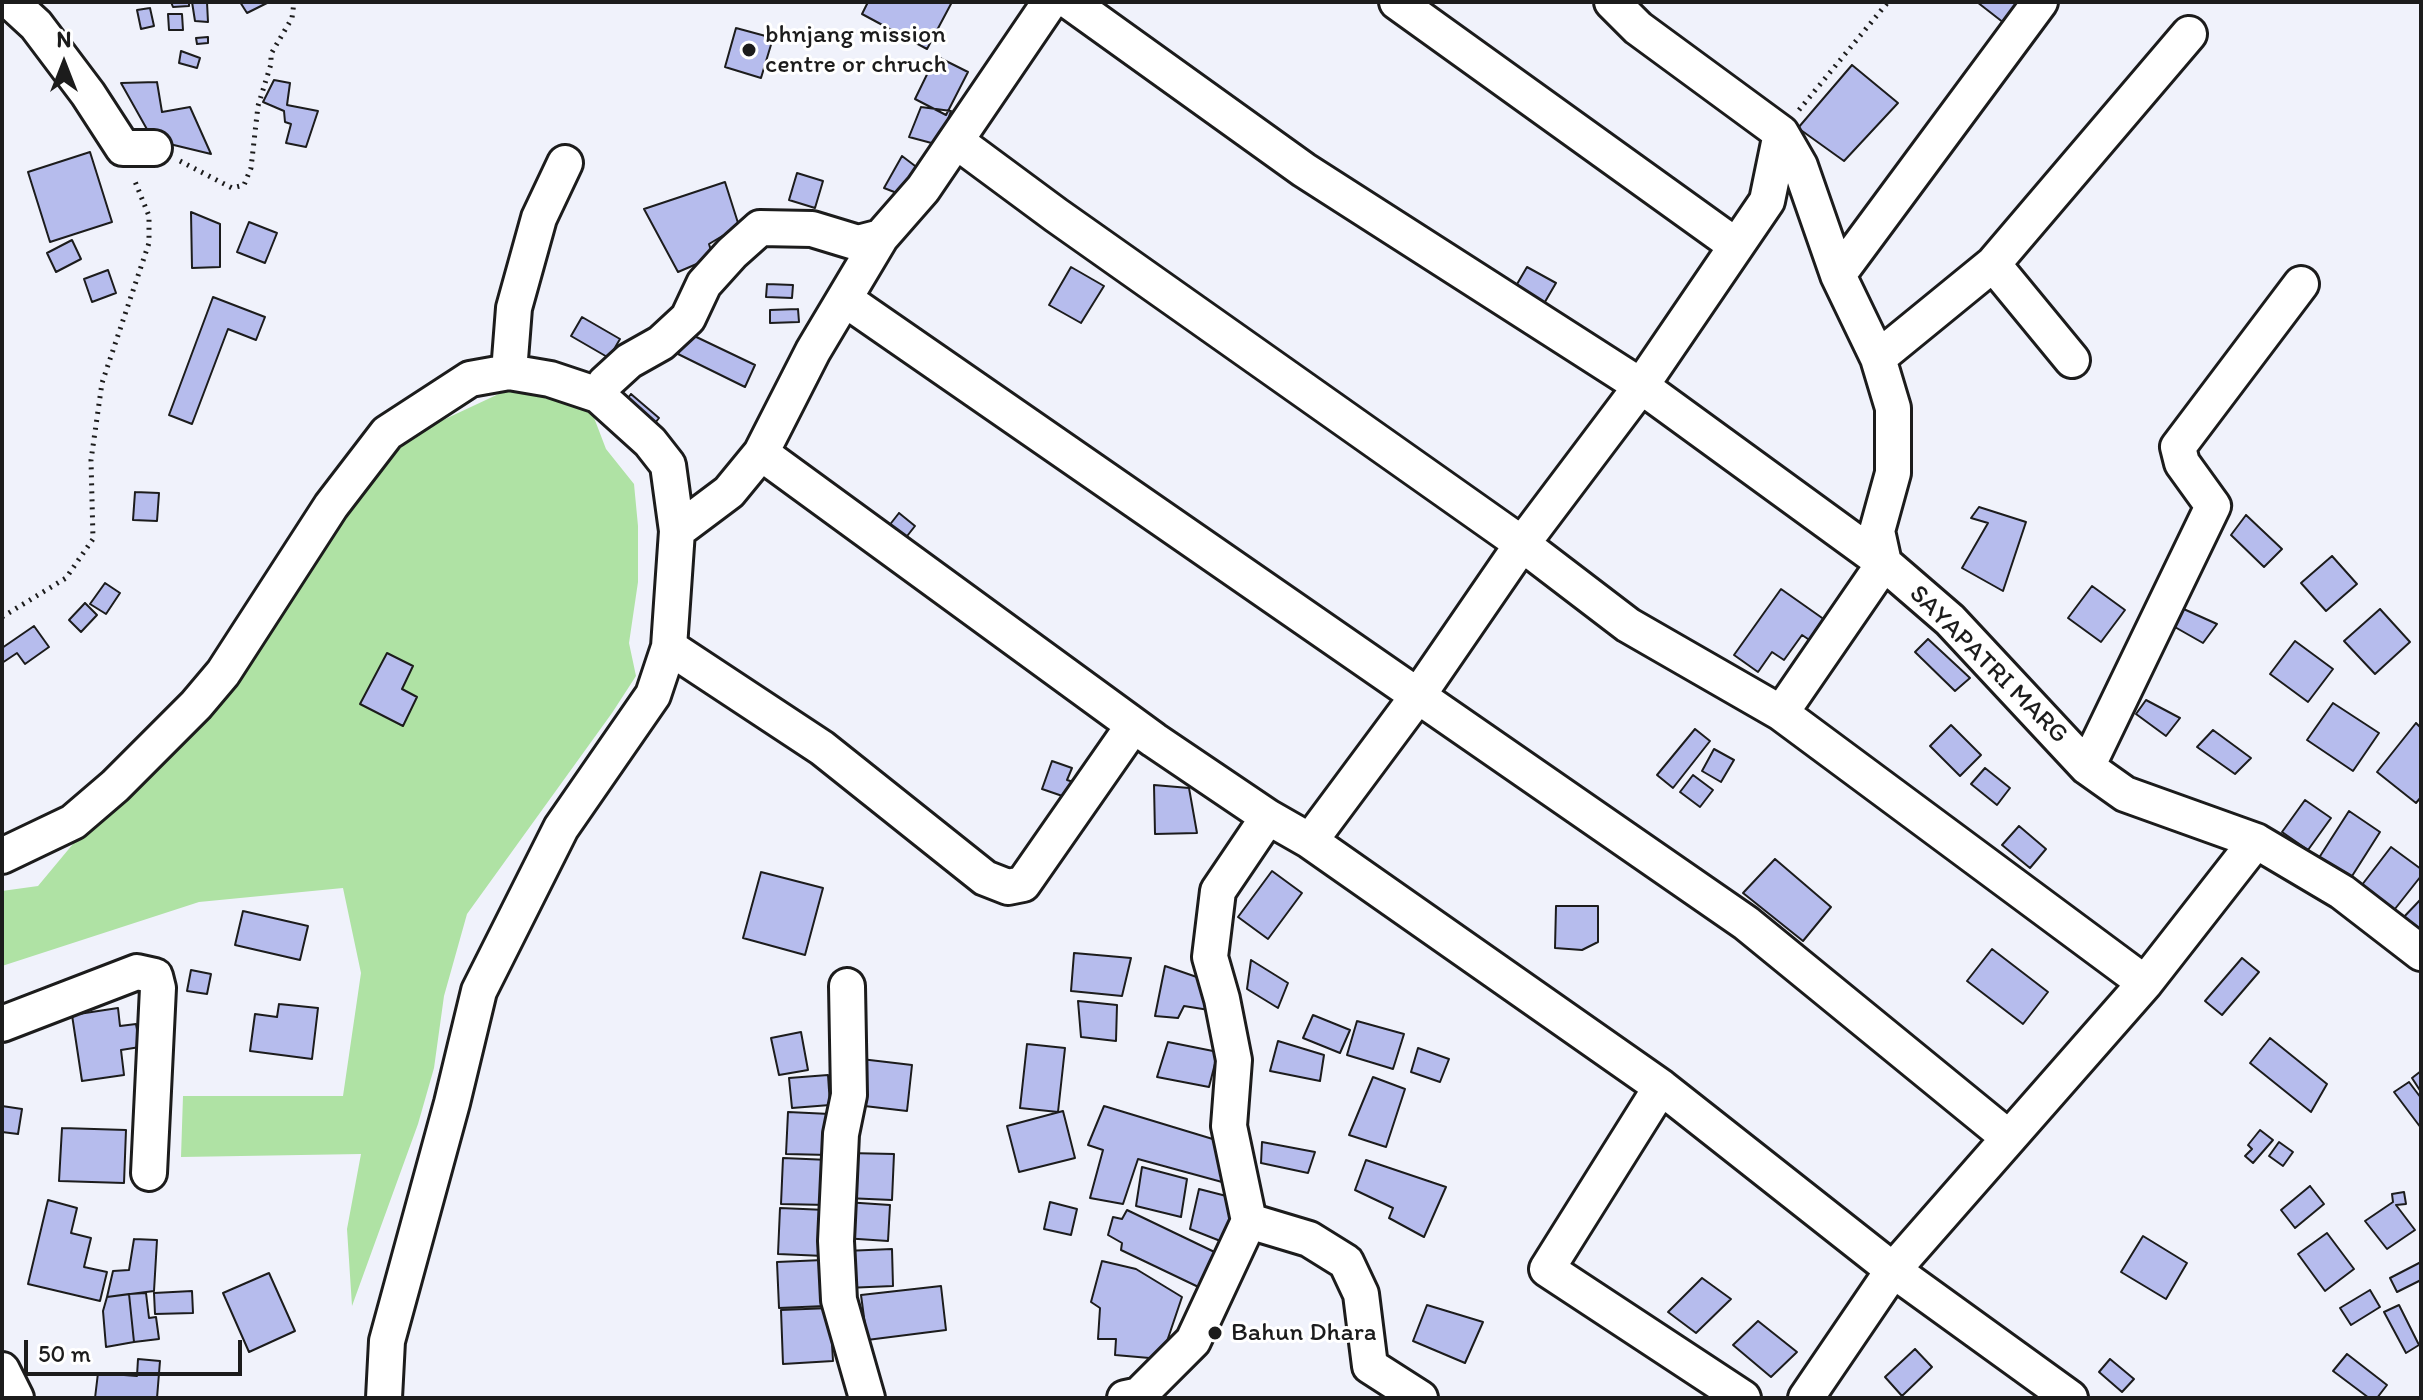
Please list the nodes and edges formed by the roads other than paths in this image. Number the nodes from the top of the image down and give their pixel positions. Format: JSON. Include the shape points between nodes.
{"nodes":[{"id":1,"x":11,"y":2,"type":"edge"},
{"id":2,"x":1050,"y":2,"type":"edge"},
{"id":3,"x":1070,"y":2,"type":"edge"},
{"id":4,"x":1397,"y":2,"type":"edge"},
{"id":5,"x":1612,"y":2,"type":"edge"},
{"id":6,"x":2040,"y":2,"type":"edge"},
{"id":7,"x":1645,"y":15,"type":"edge"},
{"id":8,"x":2189,"y":34,"type":"dead end"},
{"id":9,"x":1781,"y":133,"type":"junction"},
{"id":10,"x":956,"y":141,"type":"junction"},
{"id":11,"x":138,"y":148,"type":"road end"},
{"id":12,"x":565,"y":163,"type":"dead end"},
{"id":13,"x":881,"y":237,"type":"junction"},
{"id":14,"x":1735,"y":245,"type":"junction"},
{"id":15,"x":1993,"y":264,"type":"junction"},
{"id":16,"x":1838,"y":275,"type":"junction"},
{"id":17,"x":2301,"y":284,"type":"dead end"},
{"id":18,"x":846,"y":300,"type":"junction"},
{"id":19,"x":1878,"y":358,"type":"junction"},
{"id":20,"x":2072,"y":360,"type":"dead end"},
{"id":21,"x":509,"y":372,"type":"junction"},
{"id":22,"x":1641,"y":386,"type":"junction"},
{"id":23,"x":598,"y":395,"type":"junction"},
{"id":24,"x":761,"y":453,"type":"junction"},
{"id":25,"x":677,"y":531,"type":"junction"},
{"id":26,"x":1522,"y":544,"type":"junction"},
{"id":27,"x":1884,"y":563,"type":"junction"},
{"id":28,"x":669,"y":647,"type":"junction"},
{"id":29,"x":1417,"y":697,"type":"junction"},
{"id":30,"x":1781,"y":713,"type":"junction"},
{"id":31,"x":1133,"y":726,"type":"junction"},
{"id":32,"x":2087,"y":767,"type":"junction"},
{"id":33,"x":1268,"y":817,"type":"junction"},
{"id":34,"x":1310,"y":841,"type":"junction"},
{"id":35,"x":2256,"y":841,"type":"junction"},
{"id":36,"x":2,"y":856,"type":"edge"},
{"id":37,"x":2421,"y":953,"type":"edge"},
{"id":38,"x":2145,"y":983,"type":"junction"},
{"id":39,"x":847,"y":986,"type":"dead end"},
{"id":40,"x":2,"y":1024,"type":"edge"},
{"id":41,"x":1661,"y":1087,"type":"junction"},
{"id":42,"x":2009,"y":1138,"type":"junction"},
{"id":43,"x":149,"y":1173,"type":"dead end"},
{"id":44,"x":1249,"y":1221,"type":"junction"},
{"id":45,"x":1893,"y":1270,"type":"junction"},
{"id":46,"x":2,"y":1370,"type":"edge"},
{"id":47,"x":1132,"y":1397,"type":"edge"},
{"id":48,"x":16,"y":1398,"type":"edge"},
{"id":49,"x":384,"y":1398,"type":"edge"},
{"id":50,"x":867,"y":1398,"type":"edge"},
{"id":51,"x":1420,"y":1398,"type":"edge"},
{"id":52,"x":1743,"y":1398,"type":"edge"},
{"id":53,"x":1806,"y":1398,"type":"edge"},
{"id":54,"x":2070,"y":1398,"type":"edge"}],
"edges":[{"from":1,"to":11,"type":"street"},
{"from":2,"to":10,"type":"street"},
{"from":3,"to":22,"type":"street","name":"SAYAPATRI MARG","via":[[1304,170]]},
{"from":4,"to":14,"type":"street"},
{"from":5,"to":7,"type":"street"},
{"from":6,"to":16,"type":"street"},
{"from":7,"to":9,"type":"street"},
{"from":8,"to":15,"type":"street"},
{"from":9,"to":14,"type":"street","via":[[1767,201]]},
{"from":9,"to":16,"type":"street","via":[[1800,166]]},
{"from":10,"to":13,"type":"street"},
{"from":10,"to":26,"type":"street"},
{"from":12,"to":21,"type":"street","via":[[539,218],[514,308]]},
{"from":13,"to":18,"type":"street"},
{"from":13,"to":23,"type":"street","via":[[858,243],[812,229],[760,228],[704,284],[688,318],[661,343],[629,361]]},
{"from":14,"to":22,"type":"street"},
{"from":15,"to":19,"type":"street"},
{"from":15,"to":20,"type":"street"},
{"from":16,"to":19,"type":"street"},
{"from":17,"to":32,"type":"street","via":[[2178,447],[2182,463],[2213,506]]},
{"from":18,"to":24,"type":"street","via":[[813,351]]},
{"from":18,"to":29,"type":"street"},
{"from":19,"to":27,"type":"street","via":[[1893,408],[1893,473],[1877,531]]},
{"from":21,"to":23,"type":"street"},
{"from":21,"to":36,"type":"street","via":[[470,379],[387,433],[196,705],[73,822]]},
{"from":22,"to":26,"type":"street"},
{"from":22,"to":27,"type":"street","name":"SAYAPATRI MARG"},
{"from":23,"to":25,"type":"street","via":[[668,465]]},
{"from":24,"to":25,"type":"street","via":[[729,492]]},
{"from":24,"to":31,"type":"street"},
{"from":25,"to":28,"type":"street"},
{"from":26,"to":29,"type":"street"},
{"from":26,"to":30,"type":"street","via":[[1628,625]]},
{"from":27,"to":30,"type":"street"},
{"from":27,"to":32,"type":"street","name":"SAYAPATRI MARG","via":[[1950,620]]},
{"from":28,"to":31,"type":"street","via":[[822,748],[985,878],[1008,887],[1023,884]]},
{"from":28,"to":49,"type":"street","via":[[653,695],[561,828],[479,991],[387,1341]]},
{"from":29,"to":34,"type":"street"},
{"from":29,"to":42,"type":"street","via":[[1746,923]]},
{"from":30,"to":38,"type":"street"},
{"from":31,"to":33,"type":"street"},
{"from":32,"to":35,"type":"street","name":"SAYAPATRI MARG","via":[[2125,794]]},
{"from":33,"to":34,"type":"street"},
{"from":33,"to":44,"type":"street","via":[[1218,891],[1210,957],[1234,1060],[1229,1126]]},
{"from":34,"to":41,"type":"street"},
{"from":35,"to":37,"type":"street","name":"SAYAPATRI MARG","via":[[2342,892]]},
{"from":35,"to":38,"type":"street"},
{"from":38,"to":42,"type":"street"},
{"from":39,"to":50,"type":"street","via":[[849,1095],[841,1134],[836,1241],[839,1300]]},
{"from":40,"to":43,"type":"street","via":[[137,972],[155,976]]},
{"from":41,"to":45,"type":"street"},
{"from":41,"to":52,"type":"street","via":[[1547,1269]]},
{"from":42,"to":45,"type":"street"},
{"from":44,"to":47,"type":"street","via":[[1193,1341]]},
{"from":44,"to":51,"type":"street","via":[[1309,1239],[1346,1262],[1361,1294],[1370,1366]]},
{"from":45,"to":53,"type":"street"},
{"from":45,"to":54,"type":"street"},
{"from":46,"to":48,"type":"street"}]}
